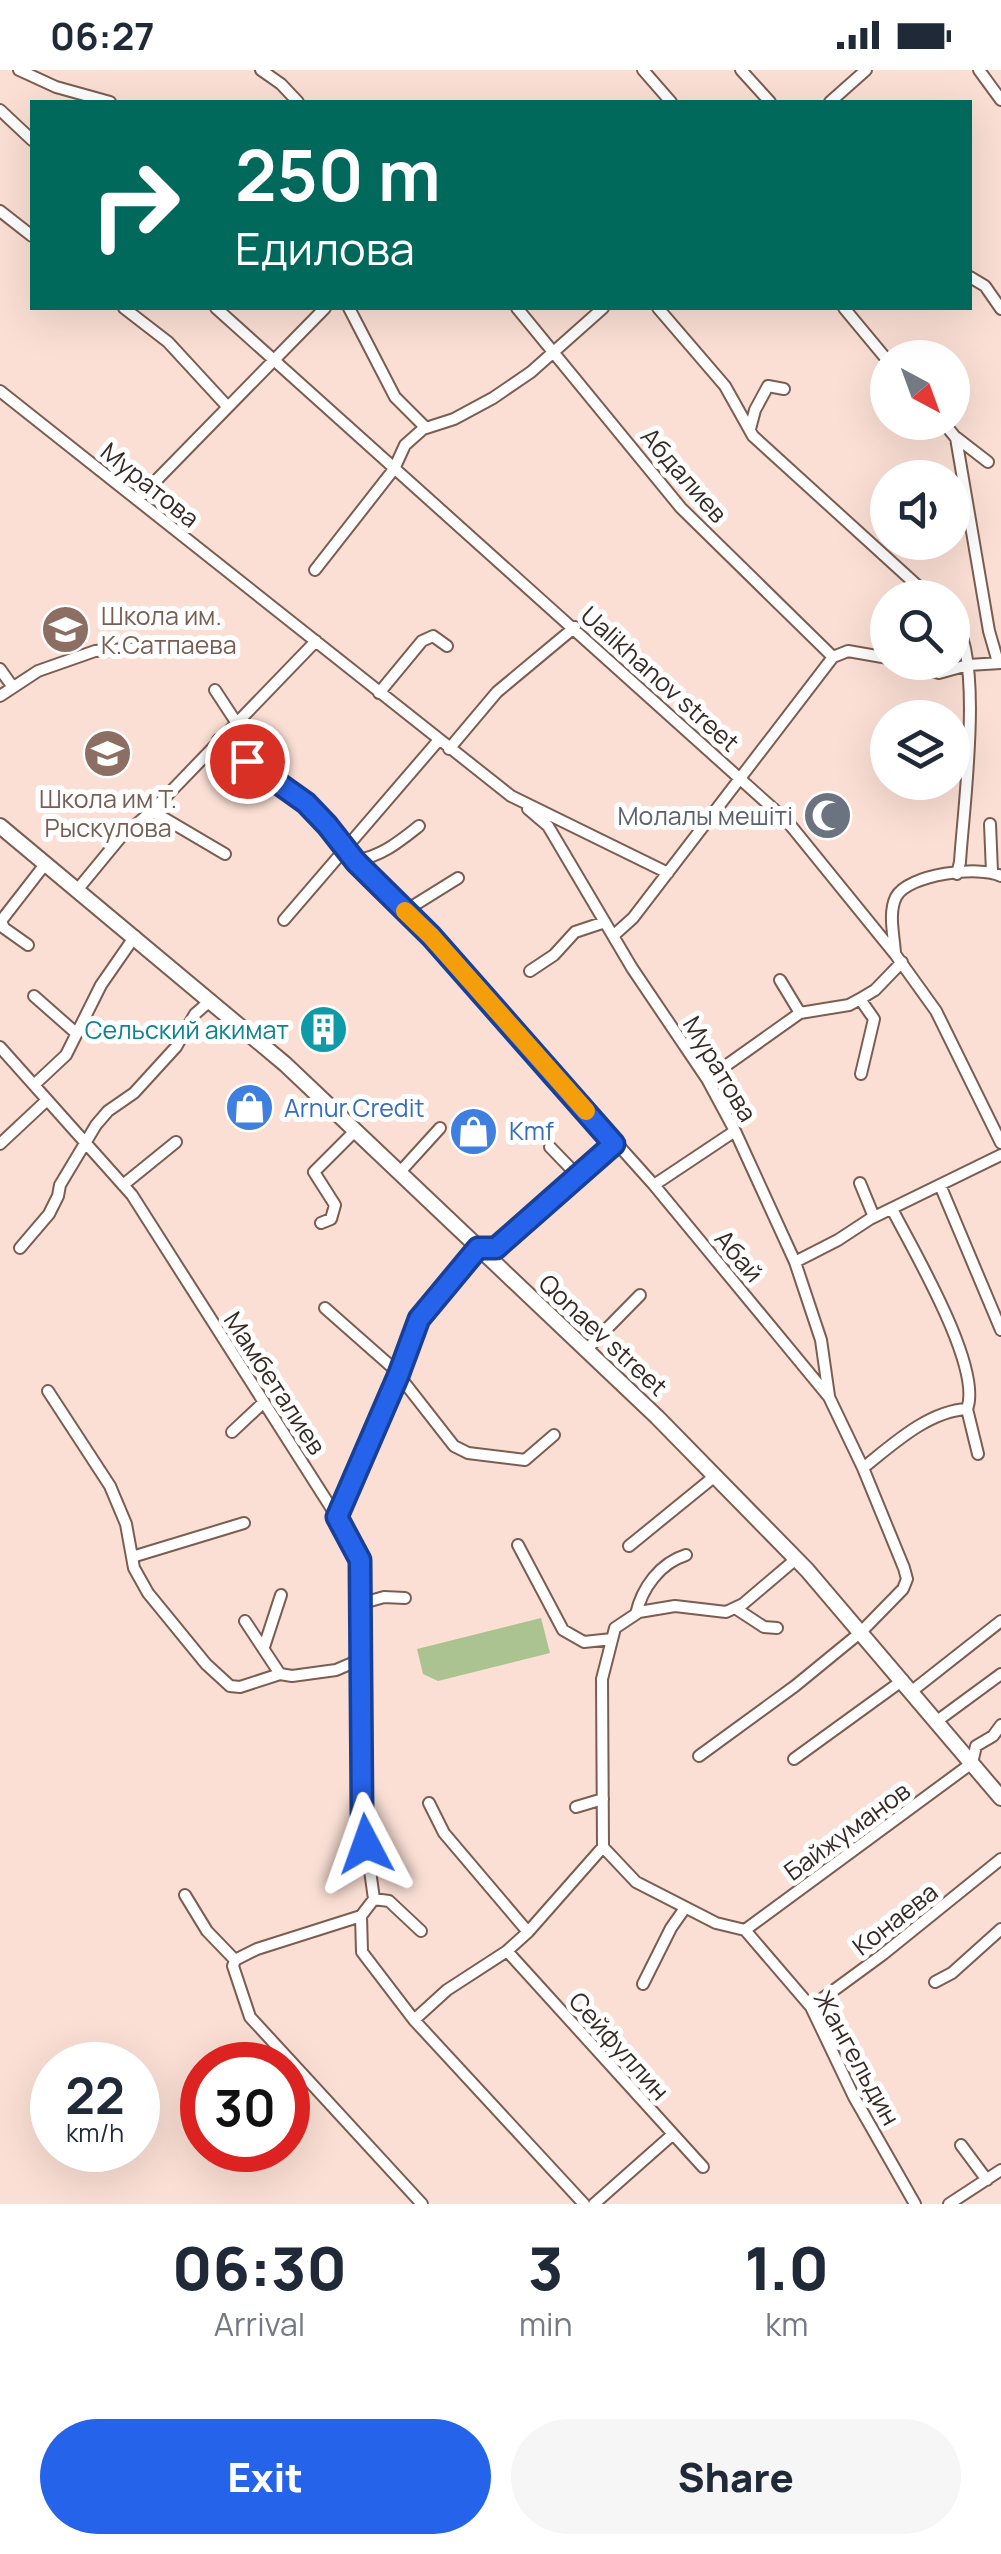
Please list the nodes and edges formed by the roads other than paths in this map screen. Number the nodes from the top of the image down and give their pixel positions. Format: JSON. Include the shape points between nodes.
{"nodes":[{"id":1,"x":19,"y":70,"type":"edge"},
{"id":2,"x":643,"y":70,"type":"edge"},
{"id":3,"x":741,"y":70,"type":"edge"},
{"id":4,"x":866,"y":70,"type":"edge"},
{"id":5,"x":979,"y":70,"type":"edge"},
{"id":6,"x":266,"y":71,"type":"edge"},
{"id":7,"x":103,"y":100,"type":"edge"},
{"id":8,"x":296,"y":100,"type":"edge"},
{"id":9,"x":669,"y":100,"type":"edge"},
{"id":10,"x":768,"y":100,"type":"edge"},
{"id":11,"x":832,"y":100,"type":"edge"},
{"id":12,"x":1001,"y":100,"type":"edge"},
{"id":13,"x":0,"y":110,"type":"edge"},
{"id":14,"x":30,"y":138,"type":"edge"},
{"id":15,"x":0,"y":211,"type":"edge"},
{"id":16,"x":30,"y":234,"type":"edge"},
{"id":17,"x":972,"y":278,"type":"edge"},
{"id":18,"x":1001,"y":309,"type":"edge"},
{"id":19,"x":127,"y":310,"type":"edge"},
{"id":20,"x":218,"y":310,"type":"edge"},
{"id":21,"x":323,"y":310,"type":"edge"},
{"id":22,"x":349,"y":310,"type":"edge"},
{"id":23,"x":519,"y":310,"type":"edge"},
{"id":24,"x":600,"y":310,"type":"edge"},
{"id":25,"x":660,"y":310,"type":"edge"},
{"id":26,"x":846,"y":310,"type":"edge"},
{"id":27,"x":871,"y":340,"type":"edge"},
{"id":28,"x":552,"y":353,"type":"junction"},
{"id":29,"x":274,"y":360,"type":"junction"},
{"id":30,"x":784,"y":389,"type":"dead end"},
{"id":31,"x":0,"y":390,"type":"edge"},
{"id":32,"x":226,"y":405,"type":"junction"},
{"id":33,"x":426,"y":428,"type":"junction"},
{"id":34,"x":750,"y":430,"type":"junction"},
{"id":35,"x":956,"y":440,"type":"edge"},
{"id":36,"x":959,"y":440,"type":"edge"},
{"id":37,"x":988,"y":462,"type":"dead end"},
{"id":38,"x":394,"y":469,"type":"junction"},
{"id":39,"x":138,"y":499,"type":"junction"},
{"id":40,"x":315,"y":570,"type":"dead end"},
{"id":41,"x":912,"y":580,"type":"edge"},
{"id":42,"x":575,"y":628,"type":"junction"},
{"id":43,"x":316,"y":641,"type":"junction"},
{"id":44,"x":447,"y":646,"type":"dead end"},
{"id":45,"x":144,"y":648,"type":"dead end"},
{"id":46,"x":870,"y":655,"type":"edge"},
{"id":47,"x":833,"y":658,"type":"junction"},
{"id":48,"x":999,"y":663,"type":"edge"},
{"id":49,"x":970,"y":665,"type":"edge"},
{"id":50,"x":0,"y":669,"type":"edge"},
{"id":51,"x":968,"y":680,"type":"edge"},
{"id":52,"x":12,"y":686,"type":"junction"},
{"id":53,"x":215,"y":690,"type":"dead end"},
{"id":54,"x":379,"y":692,"type":"junction"},
{"id":55,"x":0,"y":696,"type":"edge"},
{"id":56,"x":236,"y":722,"type":"junction"},
{"id":57,"x":218,"y":740,"type":"junction"},
{"id":58,"x":438,"y":742,"type":"junction"},
{"id":59,"x":449,"y":749,"type":"junction"},
{"id":60,"x":740,"y":779,"type":"junction"},
{"id":61,"x":510,"y":796,"type":"junction"},
{"id":62,"x":152,"y":811,"type":"junction"},
{"id":63,"x":990,"y":824,"type":"dead end"},
{"id":64,"x":0,"y":826,"type":"edge"},
{"id":65,"x":419,"y":826,"type":"dead end"},
{"id":66,"x":348,"y":847,"type":"junction"},
{"id":67,"x":225,"y":854,"type":"dead end"},
{"id":68,"x":356,"y":860,"type":"junction"},
{"id":69,"x":46,"y":863,"type":"junction"},
{"id":70,"x":668,"y":873,"type":"junction"},
{"id":71,"x":957,"y":874,"type":"junction"},
{"id":72,"x":996,"y":874,"type":"edge"},
{"id":73,"x":458,"y":878,"type":"dead end"},
{"id":74,"x":78,"y":889,"type":"junction"},
{"id":75,"x":405,"y":911,"type":"junction"},
{"id":76,"x":284,"y":920,"type":"dead end"},
{"id":77,"x":605,"y":922,"type":"junction"},
{"id":78,"x":136,"y":936,"type":"junction"},
{"id":79,"x":613,"y":936,"type":"junction"},
{"id":80,"x":28,"y":945,"type":"dead end"},
{"id":81,"x":898,"y":958,"type":"junction"},
{"id":82,"x":530,"y":971,"type":"dead end"},
{"id":83,"x":780,"y":980,"type":"dead end"},
{"id":84,"x":34,"y":996,"type":"dead end"},
{"id":85,"x":211,"y":1000,"type":"junction"},
{"id":86,"x":860,"y":1000,"type":"junction"},
{"id":87,"x":800,"y":1013,"type":"junction"},
{"id":88,"x":76,"y":1033,"type":"junction"},
{"id":89,"x":0,"y":1046,"type":"edge"},
{"id":90,"x":861,"y":1074,"type":"dead end"},
{"id":91,"x":706,"y":1079,"type":"junction"},
{"id":92,"x":34,"y":1085,"type":"junction"},
{"id":93,"x":46,"y":1101,"type":"junction"},
{"id":94,"x":440,"y":1128,"type":"dead end"},
{"id":95,"x":356,"y":1130,"type":"junction"},
{"id":96,"x":735,"y":1130,"type":"junction"},
{"id":97,"x":176,"y":1142,"type":"dead end"},
{"id":98,"x":1001,"y":1143,"type":"edge"},
{"id":99,"x":0,"y":1144,"type":"edge"},
{"id":100,"x":614,"y":1144,"type":"junction"},
{"id":101,"x":84,"y":1145,"type":"junction"},
{"id":102,"x":550,"y":1147,"type":"dead end"},
{"id":103,"x":1001,"y":1155,"type":"edge"},
{"id":104,"x":400,"y":1172,"type":"junction"},
{"id":105,"x":577,"y":1175,"type":"junction"},
{"id":106,"x":860,"y":1183,"type":"dead end"},
{"id":107,"x":123,"y":1185,"type":"junction"},
{"id":108,"x":654,"y":1185,"type":"junction"},
{"id":109,"x":940,"y":1185,"type":"junction"},
{"id":110,"x":892,"y":1209,"type":"junction"},
{"id":111,"x":874,"y":1217,"type":"junction"},
{"id":112,"x":321,"y":1223,"type":"dead end"},
{"id":113,"x":20,"y":1248,"type":"dead end"},
{"id":114,"x":478,"y":1248,"type":"junction"},
{"id":115,"x":795,"y":1262,"type":"junction"},
{"id":116,"x":640,"y":1295,"type":"dead end"},
{"id":117,"x":325,"y":1308,"type":"dead end"},
{"id":118,"x":1001,"y":1330,"type":"edge"},
{"id":119,"x":586,"y":1350,"type":"junction"},
{"id":120,"x":398,"y":1376,"type":"junction"},
{"id":121,"x":48,"y":1390,"type":"dead end"},
{"id":122,"x":829,"y":1397,"type":"junction"},
{"id":123,"x":264,"y":1402,"type":"junction"},
{"id":124,"x":967,"y":1409,"type":"junction"},
{"id":125,"x":232,"y":1432,"type":"dead end"},
{"id":126,"x":554,"y":1434,"type":"dead end"},
{"id":127,"x":492,"y":1442,"type":"dead end"},
{"id":128,"x":482,"y":1453,"type":"junction"},
{"id":129,"x":978,"y":1454,"type":"dead end"},
{"id":130,"x":863,"y":1468,"type":"junction"},
{"id":131,"x":715,"y":1476,"type":"junction"},
{"id":132,"x":337,"y":1517,"type":"junction"},
{"id":133,"x":244,"y":1523,"type":"dead end"},
{"id":134,"x":518,"y":1545,"type":"dead end"},
{"id":135,"x":629,"y":1546,"type":"dead end"},
{"id":136,"x":686,"y":1555,"type":"dead end"},
{"id":137,"x":132,"y":1557,"type":"junction"},
{"id":138,"x":796,"y":1559,"type":"junction"},
{"id":139,"x":281,"y":1594,"type":"dead end"},
{"id":140,"x":405,"y":1598,"type":"dead end"},
{"id":141,"x":363,"y":1603,"type":"junction"},
{"id":142,"x":734,"y":1608,"type":"junction"},
{"id":143,"x":636,"y":1614,"type":"junction"},
{"id":144,"x":245,"y":1621,"type":"dead end"},
{"id":145,"x":1001,"y":1621,"type":"edge"},
{"id":146,"x":778,"y":1628,"type":"dead end"},
{"id":147,"x":861,"y":1632,"type":"junction"},
{"id":148,"x":612,"y":1638,"type":"junction"},
{"id":149,"x":264,"y":1647,"type":"junction"},
{"id":150,"x":364,"y":1658,"type":"junction"},
{"id":151,"x":280,"y":1674,"type":"junction"},
{"id":152,"x":1001,"y":1674,"type":"edge"},
{"id":153,"x":907,"y":1685,"type":"junction"},
{"id":154,"x":937,"y":1721,"type":"junction"},
{"id":155,"x":1001,"y":1725,"type":"edge"},
{"id":156,"x":699,"y":1756,"type":"dead end"},
{"id":157,"x":794,"y":1759,"type":"dead end"},
{"id":158,"x":972,"y":1763,"type":"junction"},
{"id":159,"x":1001,"y":1798,"type":"edge"},
{"id":160,"x":603,"y":1799,"type":"junction"},
{"id":161,"x":429,"y":1803,"type":"dead end"},
{"id":162,"x":576,"y":1806,"type":"dead end"},
{"id":163,"x":603,"y":1847,"type":"junction"},
{"id":164,"x":1001,"y":1859,"type":"edge"},
{"id":165,"x":186,"y":1896,"type":"dead end"},
{"id":166,"x":374,"y":1899,"type":"junction"},
{"id":167,"x":685,"y":1908,"type":"junction"},
{"id":168,"x":361,"y":1916,"type":"junction"},
{"id":169,"x":1001,"y":1929,"type":"edge"},
{"id":170,"x":745,"y":1930,"type":"junction"},
{"id":171,"x":421,"y":1931,"type":"dead end"},
{"id":172,"x":528,"y":1932,"type":"junction"},
{"id":173,"x":507,"y":1951,"type":"junction"},
{"id":174,"x":235,"y":1960,"type":"junction"},
{"id":175,"x":935,"y":1982,"type":"dead end"},
{"id":176,"x":642,"y":1984,"type":"dead end"},
{"id":177,"x":811,"y":2007,"type":"junction"},
{"id":178,"x":414,"y":2020,"type":"junction"},
{"id":179,"x":672,"y":2135,"type":"junction"},
{"id":180,"x":962,"y":2145,"type":"dead end"},
{"id":181,"x":702,"y":2167,"type":"dead end"},
{"id":182,"x":1001,"y":2170,"type":"edge"},
{"id":183,"x":986,"y":2180,"type":"junction"},
{"id":184,"x":422,"y":2204,"type":"edge"},
{"id":185,"x":584,"y":2204,"type":"edge"},
{"id":186,"x":594,"y":2204,"type":"edge"},
{"id":187,"x":915,"y":2204,"type":"edge"},
{"id":188,"x":949,"y":2204,"type":"edge"}],
"edges":[{"from":1,"to":7,"type":"street"},
{"from":2,"to":9,"type":"street"},
{"from":3,"to":10,"type":"street"},
{"from":4,"to":11,"type":"street"},
{"from":5,"to":12,"type":"street"},
{"from":6,"to":8,"type":"street"},
{"from":13,"to":14,"type":"street"},
{"from":15,"to":16,"type":"street"},
{"from":17,"to":18,"type":"street"},
{"from":19,"to":32,"type":"street","via":[[168,342]]},
{"from":20,"to":29,"type":"street","name":"Ualikhanov street"},
{"from":21,"to":29,"type":"street"},
{"from":22,"to":33,"type":"street","via":[[395,397]]},
{"from":23,"to":28,"type":"street","name":"Абдалиев"},
{"from":24,"to":28,"type":"street"},
{"from":25,"to":34,"type":"street","via":[[725,386]]},
{"from":26,"to":27,"type":"street"},
{"from":28,"to":33,"type":"street","via":[[493,398]]},
{"from":28,"to":47,"type":"street","name":"Абдалиев","via":[[682,508]]},
{"from":29,"to":32,"type":"street"},
{"from":29,"to":38,"type":"street","name":"Ualikhanov street"},
{"from":30,"to":34,"type":"street","via":[[768,386]]},
{"from":31,"to":39,"type":"street","name":"Муратова"},
{"from":32,"to":39,"type":"street"},
{"from":33,"to":38,"type":"street","via":[[404,445]]},
{"from":34,"to":41,"type":"street"},
{"from":35,"to":48,"type":"street"},
{"from":36,"to":37,"type":"street"},
{"from":38,"to":40,"type":"street"},
{"from":38,"to":42,"type":"street","name":"Ualikhanov street"},
{"from":39,"to":43,"type":"street","name":"Муратова"},
{"from":42,"to":59,"type":"street","via":[[497,692]]},
{"from":42,"to":60,"type":"street","name":"Ualikhanov street"},
{"from":43,"to":54,"type":"street","name":"Муратова"},
{"from":43,"to":56,"type":"street"},
{"from":44,"to":54,"type":"street","via":[[432,636],[422,641]]},
{"from":45,"to":52,"type":"street","via":[[95,651]]},
{"from":46,"to":47,"type":"street","via":[[848,651]]},
{"from":47,"to":60,"type":"street"},
{"from":48,"to":49,"type":"street"},
{"from":50,"to":52,"type":"street"},
{"from":51,"to":71,"type":"street"},
{"from":52,"to":55,"type":"street"},
{"from":53,"to":56,"type":"street"},
{"from":54,"to":58,"type":"street","name":"Муратова"},
{"from":56,"to":57,"type":"street"},
{"from":57,"to":62,"type":"street"},
{"from":57,"to":66,"type":"street","name":"Абай","via":[[306,803]]},
{"from":58,"to":59,"type":"street","name":"Муратова"},
{"from":58,"to":66,"type":"street"},
{"from":59,"to":61,"type":"street","name":"Муратова"},
{"from":60,"to":70,"type":"street"},
{"from":60,"to":81,"type":"street","name":"Ualikhanov street","via":[[787,821]]},
{"from":61,"to":70,"type":"street","name":"Муратова"},
{"from":61,"to":77,"type":"street","name":"Муратова","via":[[548,826]]},
{"from":62,"to":67,"type":"street"},
{"from":62,"to":74,"type":"street"},
{"from":63,"to":72,"type":"street"},
{"from":64,"to":69,"type":"main road","name":"Qonaev street"},
{"from":65,"to":68,"type":"street","via":[[394,846]]},
{"from":66,"to":68,"type":"street","name":"Абай"},
{"from":66,"to":76,"type":"street"},
{"from":68,"to":75,"type":"street","name":"Абай"},
{"from":69,"to":74,"type":"main road","name":"Qonaev street"},
{"from":69,"to":80,"type":"street","via":[[0,922]]},
{"from":70,"to":79,"type":"street"},
{"from":71,"to":72,"type":"street"},
{"from":71,"to":81,"type":"street","via":[[909,884],[897,894],[892,910]]},
{"from":73,"to":75,"type":"street"},
{"from":74,"to":78,"type":"main road","name":"Qonaev street"},
{"from":75,"to":100,"type":"street","name":"Абай"},
{"from":77,"to":79,"type":"street","name":"Муратова"},
{"from":77,"to":82,"type":"street","via":[[568,936]]},
{"from":78,"to":85,"type":"main road","name":"Qonaev street"},
{"from":78,"to":88,"type":"street"},
{"from":79,"to":91,"type":"street","name":"Муратова"},
{"from":81,"to":86,"type":"street"},
{"from":81,"to":98,"type":"street","name":"Ualikhanov street","via":[[936,1011]]},
{"from":83,"to":87,"type":"street"},
{"from":84,"to":88,"type":"street"},
{"from":85,"to":95,"type":"main road","name":"Qonaev street"},
{"from":85,"to":101,"type":"street"},
{"from":86,"to":87,"type":"street"},
{"from":86,"to":90,"type":"street","via":[[874,1019]]},
{"from":87,"to":91,"type":"street"},
{"from":88,"to":92,"type":"street","via":[[66,1055]]},
{"from":89,"to":92,"type":"street","name":"Мамбеталиев"},
{"from":91,"to":96,"type":"street","name":"Муратова"},
{"from":92,"to":93,"type":"street","name":"Мамбеталиев"},
{"from":93,"to":99,"type":"street"},
{"from":93,"to":101,"type":"street","name":"Мамбеталиев"},
{"from":94,"to":104,"type":"street"},
{"from":95,"to":104,"type":"main road","name":"Qonaev street"},
{"from":95,"to":112,"type":"street","via":[[314,1172],[335,1205],[331,1219]]},
{"from":96,"to":108,"type":"street"},
{"from":96,"to":115,"type":"street","name":"Муратова"},
{"from":97,"to":107,"type":"street"},
{"from":100,"to":105,"type":"street"},
{"from":100,"to":108,"type":"street","name":"Абай"},
{"from":101,"to":107,"type":"street","name":"Мамбеталиев"},
{"from":101,"to":113,"type":"street","via":[[49,1214]]},
{"from":102,"to":105,"type":"street"},
{"from":103,"to":109,"type":"street"},
{"from":104,"to":114,"type":"main road","name":"Qonaev street"},
{"from":105,"to":114,"type":"street","via":[[496,1248]]},
{"from":106,"to":111,"type":"street"},
{"from":107,"to":123,"type":"street","name":"Мамбеталиев"},
{"from":108,"to":122,"type":"street","name":"Абай"},
{"from":109,"to":110,"type":"street"},
{"from":109,"to":118,"type":"street"},
{"from":110,"to":111,"type":"street"},
{"from":110,"to":124,"type":"street","via":[[956,1337],[972,1398]]},
{"from":111,"to":115,"type":"street"},
{"from":114,"to":119,"type":"main road","name":"Qonaev street"},
{"from":114,"to":120,"type":"street","via":[[419,1319]]},
{"from":115,"to":122,"type":"street","name":"Муратова","via":[[821,1340]]},
{"from":116,"to":119,"type":"street"},
{"from":117,"to":120,"type":"street"},
{"from":119,"to":131,"type":"main road","name":"Qonaev street"},
{"from":120,"to":128,"type":"street","via":[[454,1446]]},
{"from":120,"to":132,"type":"street"},
{"from":121,"to":137,"type":"street","via":[[110,1486]]},
{"from":122,"to":130,"type":"street"},
{"from":123,"to":125,"type":"street"},
{"from":123,"to":132,"type":"street","name":"Мамбеталиев"},
{"from":124,"to":129,"type":"street"},
{"from":124,"to":130,"type":"street","via":[[902,1437]]},
{"from":126,"to":128,"type":"street","via":[[525,1460]]},
{"from":127,"to":128,"type":"street"},
{"from":130,"to":147,"type":"street","via":[[907,1580]]},
{"from":131,"to":135,"type":"street"},
{"from":131,"to":138,"type":"main road","name":"Qonaev street"},
{"from":132,"to":141,"type":"street","name":"Мамбеталиев","via":[[360,1560]]},
{"from":133,"to":137,"type":"street"},
{"from":134,"to":148,"type":"street","via":[[564,1630],[584,1642]]},
{"from":136,"to":143,"type":"street","via":[[672,1559],[641,1593]]},
{"from":137,"to":151,"type":"street","via":[[148,1592],[230,1686]]},
{"from":138,"to":142,"type":"street"},
{"from":138,"to":147,"type":"main road","name":"Qonaev street"},
{"from":139,"to":149,"type":"street"},
{"from":140,"to":141,"type":"street"},
{"from":141,"to":150,"type":"street","name":"Мамбеталиев"},
{"from":142,"to":143,"type":"street","via":[[675,1606]]},
{"from":142,"to":146,"type":"street"},
{"from":143,"to":148,"type":"street"},
{"from":144,"to":149,"type":"street"},
{"from":145,"to":153,"type":"street","via":[[957,1659]]},
{"from":147,"to":153,"type":"main road","name":"Qonaev street"},
{"from":147,"to":156,"type":"street"},
{"from":148,"to":160,"type":"street","via":[[602,1679]]},
{"from":149,"to":151,"type":"street"},
{"from":150,"to":151,"type":"street","via":[[336,1670]]},
{"from":150,"to":166,"type":"street","name":"Мамбеталиев","via":[[362,1813]]},
{"from":152,"to":154,"type":"street"},
{"from":153,"to":154,"type":"main road","name":"Qonaev street"},
{"from":153,"to":157,"type":"street"},
{"from":154,"to":158,"type":"main road","name":"Qonaev street"},
{"from":155,"to":158,"type":"street","name":"Байжуманов","via":[[976,1746]]},
{"from":158,"to":159,"type":"main road","name":"Qonaev street"},
{"from":158,"to":170,"type":"street","name":"Байжуманов"},
{"from":160,"to":162,"type":"street"},
{"from":160,"to":163,"type":"street"},
{"from":161,"to":172,"type":"street","via":[[444,1833]]},
{"from":163,"to":167,"type":"street","via":[[636,1882]]},
{"from":163,"to":172,"type":"street"},
{"from":164,"to":177,"type":"street","name":"Конаева"},
{"from":165,"to":174,"type":"street"},
{"from":166,"to":168,"type":"street"},
{"from":166,"to":171,"type":"street","via":[[389,1901]]},
{"from":167,"to":170,"type":"street"},
{"from":167,"to":176,"type":"street"},
{"from":168,"to":174,"type":"street"},
{"from":168,"to":178,"type":"street","via":[[362,1952]]},
{"from":169,"to":175,"type":"street"},
{"from":170,"to":177,"type":"street","name":"Жангельдин"},
{"from":172,"to":173,"type":"street"},
{"from":173,"to":178,"type":"street"},
{"from":173,"to":179,"type":"street","name":"Сейфуллин"},
{"from":174,"to":184,"type":"street","via":[[250,2017]]},
{"from":177,"to":187,"type":"street","name":"Жангельдин"},
{"from":178,"to":185,"type":"street"},
{"from":179,"to":181,"type":"street","name":"Сейфуллин"},
{"from":179,"to":186,"type":"street"},
{"from":180,"to":183,"type":"street"},
{"from":182,"to":183,"type":"street"},
{"from":183,"to":188,"type":"street"}]}
